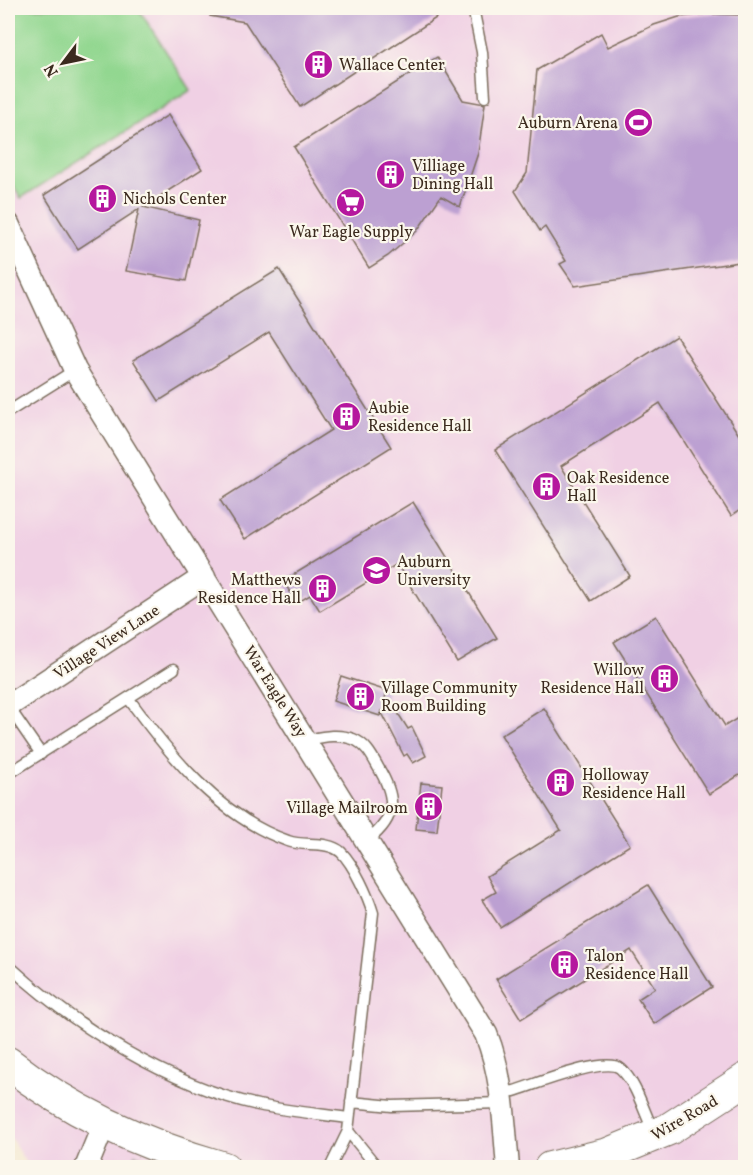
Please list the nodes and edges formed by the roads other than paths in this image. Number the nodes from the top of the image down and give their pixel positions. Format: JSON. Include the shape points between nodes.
{"nodes":[{"id":1,"x":473,"y":8,"type":"edge"},
{"id":2,"x":485,"y":97,"type":"dead end"},
{"id":3,"x":8,"y":225,"type":"edge"},
{"id":4,"x":75,"y":370,"type":"junction"},
{"id":5,"x":8,"y":412,"type":"edge"},
{"id":6,"x":204,"y":577,"type":"junction"},
{"id":7,"x":174,"y":669,"type":"dead end"},
{"id":8,"x":129,"y":699,"type":"junction"},
{"id":9,"x":8,"y":706,"type":"edge"},
{"id":10,"x":307,"y":740,"type":"junction"},
{"id":11,"x":41,"y":754,"type":"junction"},
{"id":12,"x":8,"y":774,"type":"edge"},
{"id":13,"x":368,"y":840,"type":"junction"},
{"id":14,"x":8,"y":965,"type":"edge"},
{"id":15,"x":9,"y":1068,"type":"edge"},
{"id":16,"x":746,"y":1079,"type":"edge"},
{"id":17,"x":502,"y":1097,"type":"junction"},
{"id":18,"x":351,"y":1102,"type":"junction"},
{"id":19,"x":349,"y":1118,"type":"junction"},
{"id":20,"x":104,"y":1124,"type":"junction"},
{"id":21,"x":348,"y":1131,"type":"junction"},
{"id":22,"x":655,"y":1135,"type":"junction"},
{"id":23,"x":86,"y":1167,"type":"edge"},
{"id":24,"x":224,"y":1167,"type":"edge"},
{"id":25,"x":330,"y":1167,"type":"edge"},
{"id":26,"x":378,"y":1167,"type":"edge"},
{"id":27,"x":508,"y":1167,"type":"edge"},
{"id":28,"x":550,"y":1167,"type":"edge"}],
"edges":[{"from":1,"to":2,"type":"lane","via":[[482,52]]},
{"from":3,"to":4,"type":"street","name":"War Eagle Way"},
{"from":4,"to":5,"type":"lane"},
{"from":4,"to":6,"type":"street","name":"War Eagle Way"},
{"from":6,"to":9,"type":"street","name":"Village View Lane"},
{"from":6,"to":10,"type":"street","name":"War Eagle Way"},
{"from":7,"to":8,"type":"lane"},
{"from":8,"to":11,"type":"lane"},
{"from":8,"to":18,"type":"lane","via":[[178,763],[212,795],[289,842],[327,846],[341,852],[368,896],[373,913]]},
{"from":9,"to":11,"type":"lane"},
{"from":10,"to":13,"type":"street","name":"War Eagle Way"},
{"from":10,"to":13,"type":"lane","via":[[332,735],[354,739],[369,751],[391,788],[390,814]]},
{"from":11,"to":12,"type":"lane"},
{"from":13,"to":17,"type":"street","name":"War Eagle Way","via":[[486,1034],[495,1057]]},
{"from":14,"to":19,"type":"lane","via":[[62,1010],[149,1063],[205,1088],[258,1105]]},
{"from":15,"to":20,"type":"street"},
{"from":16,"to":22,"type":"street","name":"Wire Road"},
{"from":17,"to":18,"type":"lane","via":[[392,1106]]},
{"from":17,"to":22,"type":"lane","via":[[612,1063],[630,1083]]},
{"from":17,"to":27,"type":"street","name":"War Eagle Way"},
{"from":18,"to":19,"type":"lane"},
{"from":19,"to":21,"type":"lane"},
{"from":20,"to":23,"type":"street"},
{"from":20,"to":24,"type":"street","via":[[148,1143]]},
{"from":21,"to":25,"type":"lane"},
{"from":21,"to":26,"type":"lane"},
{"from":22,"to":28,"type":"street","name":"Wire Road","via":[[608,1154]]}]}
